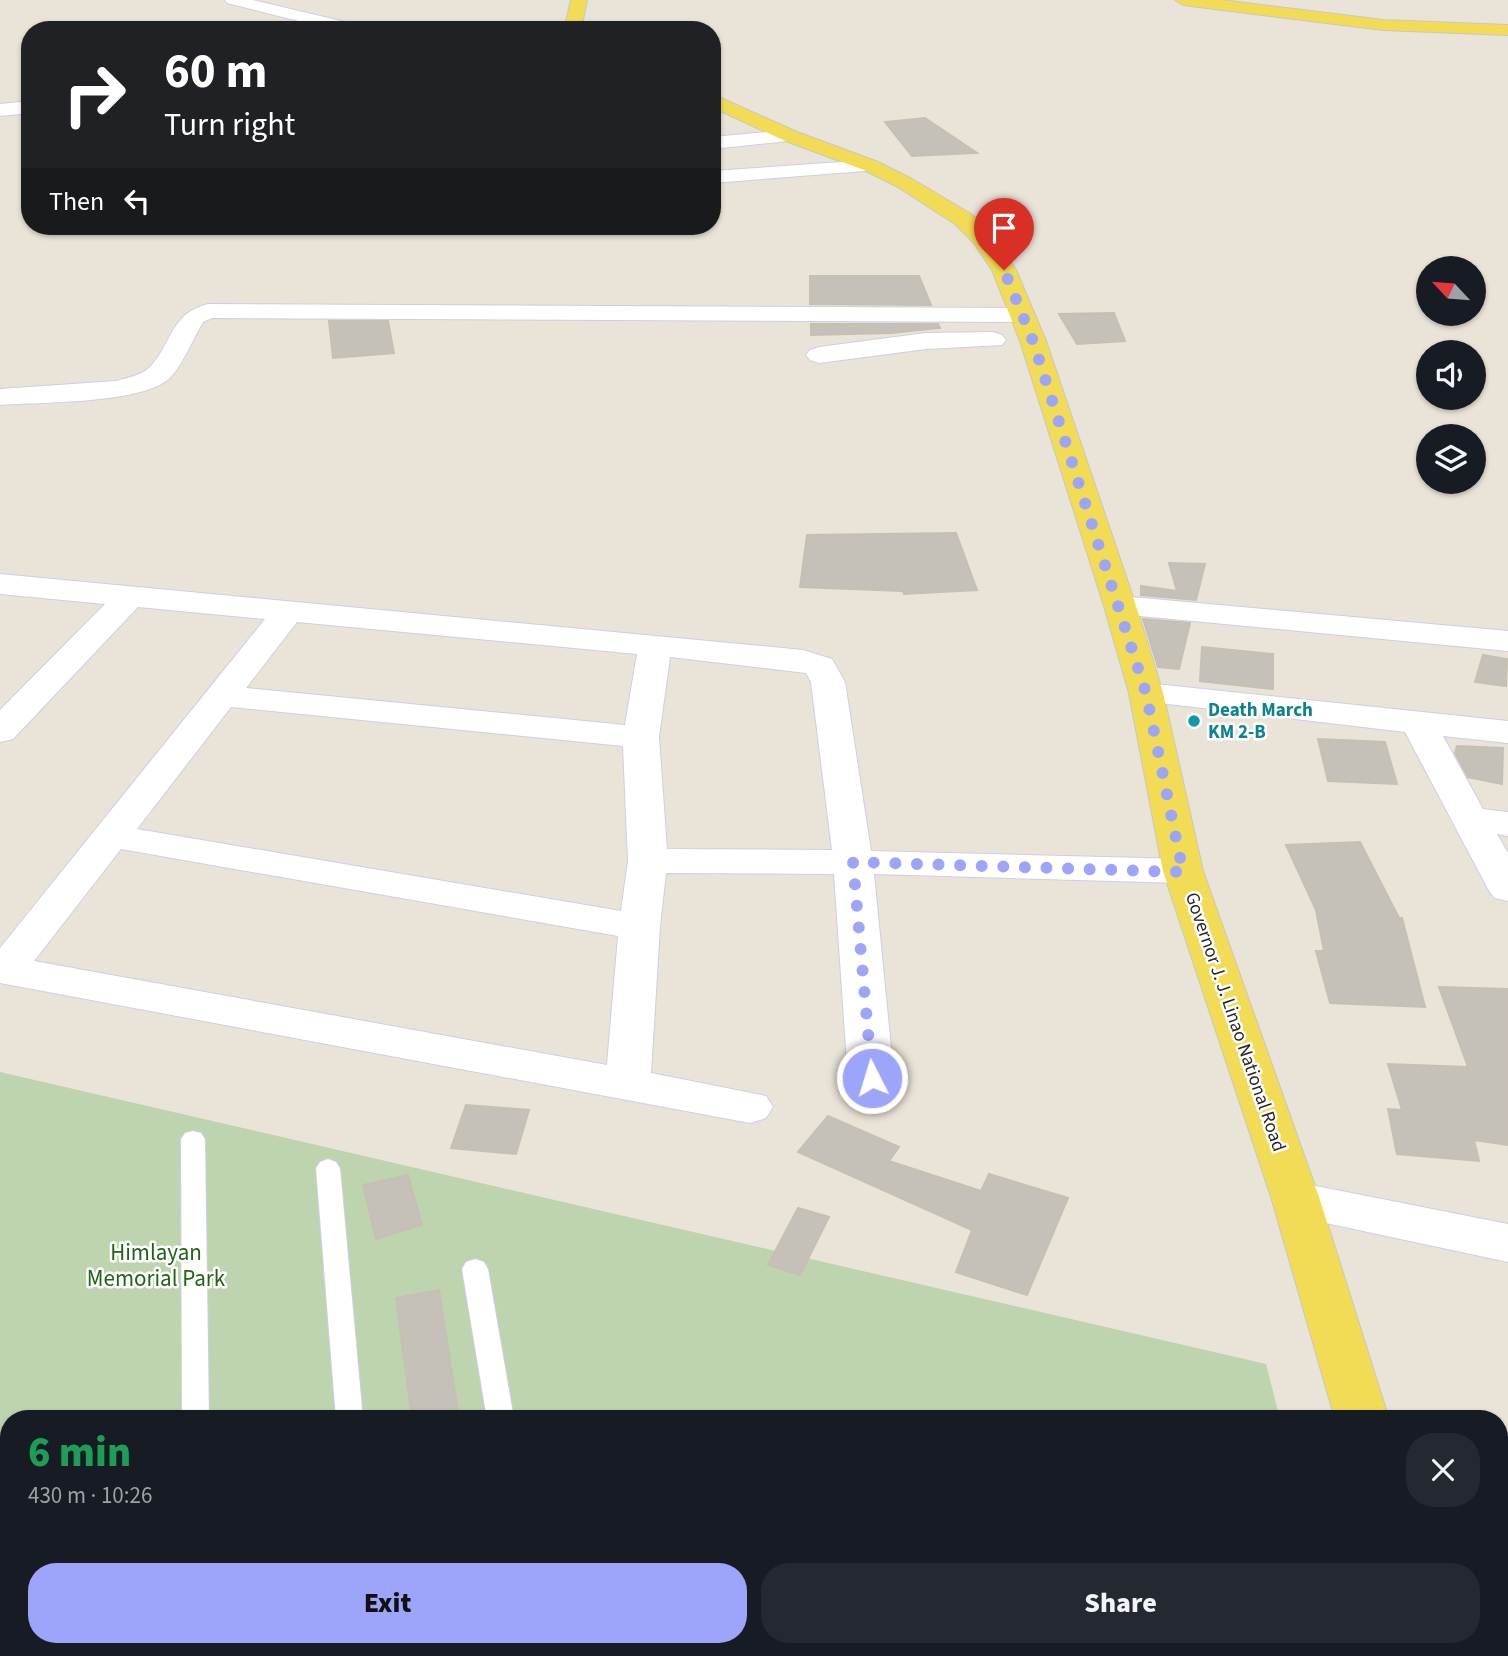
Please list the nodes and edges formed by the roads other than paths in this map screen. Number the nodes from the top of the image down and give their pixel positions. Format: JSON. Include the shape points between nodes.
{"nodes":[{"id":1,"x":233,"y":0,"type":"edge"},
{"id":2,"x":579,"y":0,"type":"edge"},
{"id":3,"x":1183,"y":0,"type":"edge"},
{"id":4,"x":319,"y":21,"type":"edge"},
{"id":5,"x":574,"y":21,"type":"edge"},
{"id":6,"x":1508,"y":30,"type":"edge"},
{"id":7,"x":721,"y":104,"type":"edge"},
{"id":8,"x":21,"y":108,"type":"edge"},
{"id":9,"x":0,"y":110,"type":"edge"},
{"id":10,"x":790,"y":136,"type":"junction"},
{"id":11,"x":721,"y":142,"type":"edge"},
{"id":12,"x":871,"y":166,"type":"junction"},
{"id":13,"x":721,"y":176,"type":"edge"},
{"id":14,"x":1027,"y":328,"type":"junction"},
{"id":15,"x":819,"y":355,"type":"dead end"},
{"id":16,"x":0,"y":397,"type":"edge"},
{"id":17,"x":0,"y":584,"type":"edge"},
{"id":18,"x":130,"y":597,"type":"junction"},
{"id":19,"x":1120,"y":606,"type":"junction"},
{"id":20,"x":288,"y":612,"type":"junction"},
{"id":21,"x":1508,"y":641,"type":"edge"},
{"id":22,"x":654,"y":644,"type":"junction"},
{"id":23,"x":1146,"y":693,"type":"junction"},
{"id":24,"x":221,"y":696,"type":"junction"},
{"id":25,"x":1418,"y":723,"type":"junction"},
{"id":26,"x":0,"y":731,"type":"edge"},
{"id":27,"x":1508,"y":732,"type":"edge"},
{"id":28,"x":641,"y":737,"type":"junction"},
{"id":29,"x":1469,"y":818,"type":"junction"},
{"id":30,"x":1508,"y":824,"type":"edge"},
{"id":31,"x":111,"y":836,"type":"junction"},
{"id":32,"x":648,"y":861,"type":"junction"},
{"id":33,"x":853,"y":862,"type":"junction"},
{"id":34,"x":1183,"y":872,"type":"junction"},
{"id":35,"x":1508,"y":889,"type":"edge"},
{"id":36,"x":639,"y":927,"type":"junction"},
{"id":37,"x":2,"y":970,"type":"edge"},
{"id":38,"x":872,"y":1078,"type":"dead end"},
{"id":39,"x":628,"y":1084,"type":"junction"},
{"id":40,"x":750,"y":1107,"type":"dead end"},
{"id":41,"x":193,"y":1139,"type":"dead end"},
{"id":42,"x":328,"y":1167,"type":"dead end"},
{"id":43,"x":1296,"y":1200,"type":"junction"},
{"id":44,"x":1508,"y":1243,"type":"edge"},
{"id":45,"x":475,"y":1269,"type":"dead end"},
{"id":46,"x":196,"y":1410,"type":"edge"},
{"id":47,"x":349,"y":1410,"type":"edge"},
{"id":48,"x":498,"y":1410,"type":"edge"},
{"id":49,"x":1359,"y":1410,"type":"edge"}],
"edges":[{"from":1,"to":4,"type":"street"},
{"from":2,"to":5,"type":"main road"},
{"from":3,"to":6,"type":"main road","via":[[1383,25]]},
{"from":7,"to":10,"type":"main road","name":"Governor J. J. Linao National Road"},
{"from":8,"to":9,"type":"street"},
{"from":10,"to":11,"type":"street"},
{"from":10,"to":12,"type":"main road","name":"Governor J. J. Linao National Road"},
{"from":12,"to":13,"type":"street"},
{"from":12,"to":14,"type":"main road","name":"Governor J. J. Linao National Road","via":[[963,219],[982,238],[1004,270]]},
{"from":14,"to":15,"type":"street"},
{"from":14,"to":16,"type":"street","via":[[208,311],[194,317],[160,373],[142,382],[118,389]]},
{"from":14,"to":19,"type":"main road","name":"Governor J. J. Linao National Road"},
{"from":17,"to":18,"type":"street"},
{"from":18,"to":20,"type":"street"},
{"from":18,"to":26,"type":"street"},
{"from":19,"to":21,"type":"street"},
{"from":19,"to":23,"type":"main road","name":"Governor J. J. Linao National Road"},
{"from":20,"to":22,"type":"street"},
{"from":20,"to":24,"type":"street"},
{"from":22,"to":28,"type":"street"},
{"from":22,"to":33,"type":"street","via":[[803,660],[820,666],[828,682]]},
{"from":23,"to":25,"type":"street"},
{"from":23,"to":34,"type":"main road","name":"Governor J. J. Linao National Road"},
{"from":24,"to":28,"type":"street"},
{"from":24,"to":31,"type":"street"},
{"from":25,"to":27,"type":"street"},
{"from":25,"to":29,"type":"street"},
{"from":28,"to":32,"type":"street"},
{"from":29,"to":30,"type":"street"},
{"from":29,"to":35,"type":"street"},
{"from":31,"to":36,"type":"street"},
{"from":31,"to":37,"type":"street"},
{"from":32,"to":33,"type":"street"},
{"from":32,"to":36,"type":"street"},
{"from":33,"to":34,"type":"street"},
{"from":33,"to":38,"type":"street"},
{"from":34,"to":43,"type":"main road","name":"Governor J. J. Linao National Road"},
{"from":36,"to":39,"type":"street"},
{"from":37,"to":39,"type":"street"},
{"from":39,"to":40,"type":"street"},
{"from":41,"to":46,"type":"lane"},
{"from":42,"to":47,"type":"lane"},
{"from":43,"to":44,"type":"street"},
{"from":43,"to":49,"type":"main road","name":"Governor J. J. Linao National Road"},
{"from":45,"to":48,"type":"lane"}]}
